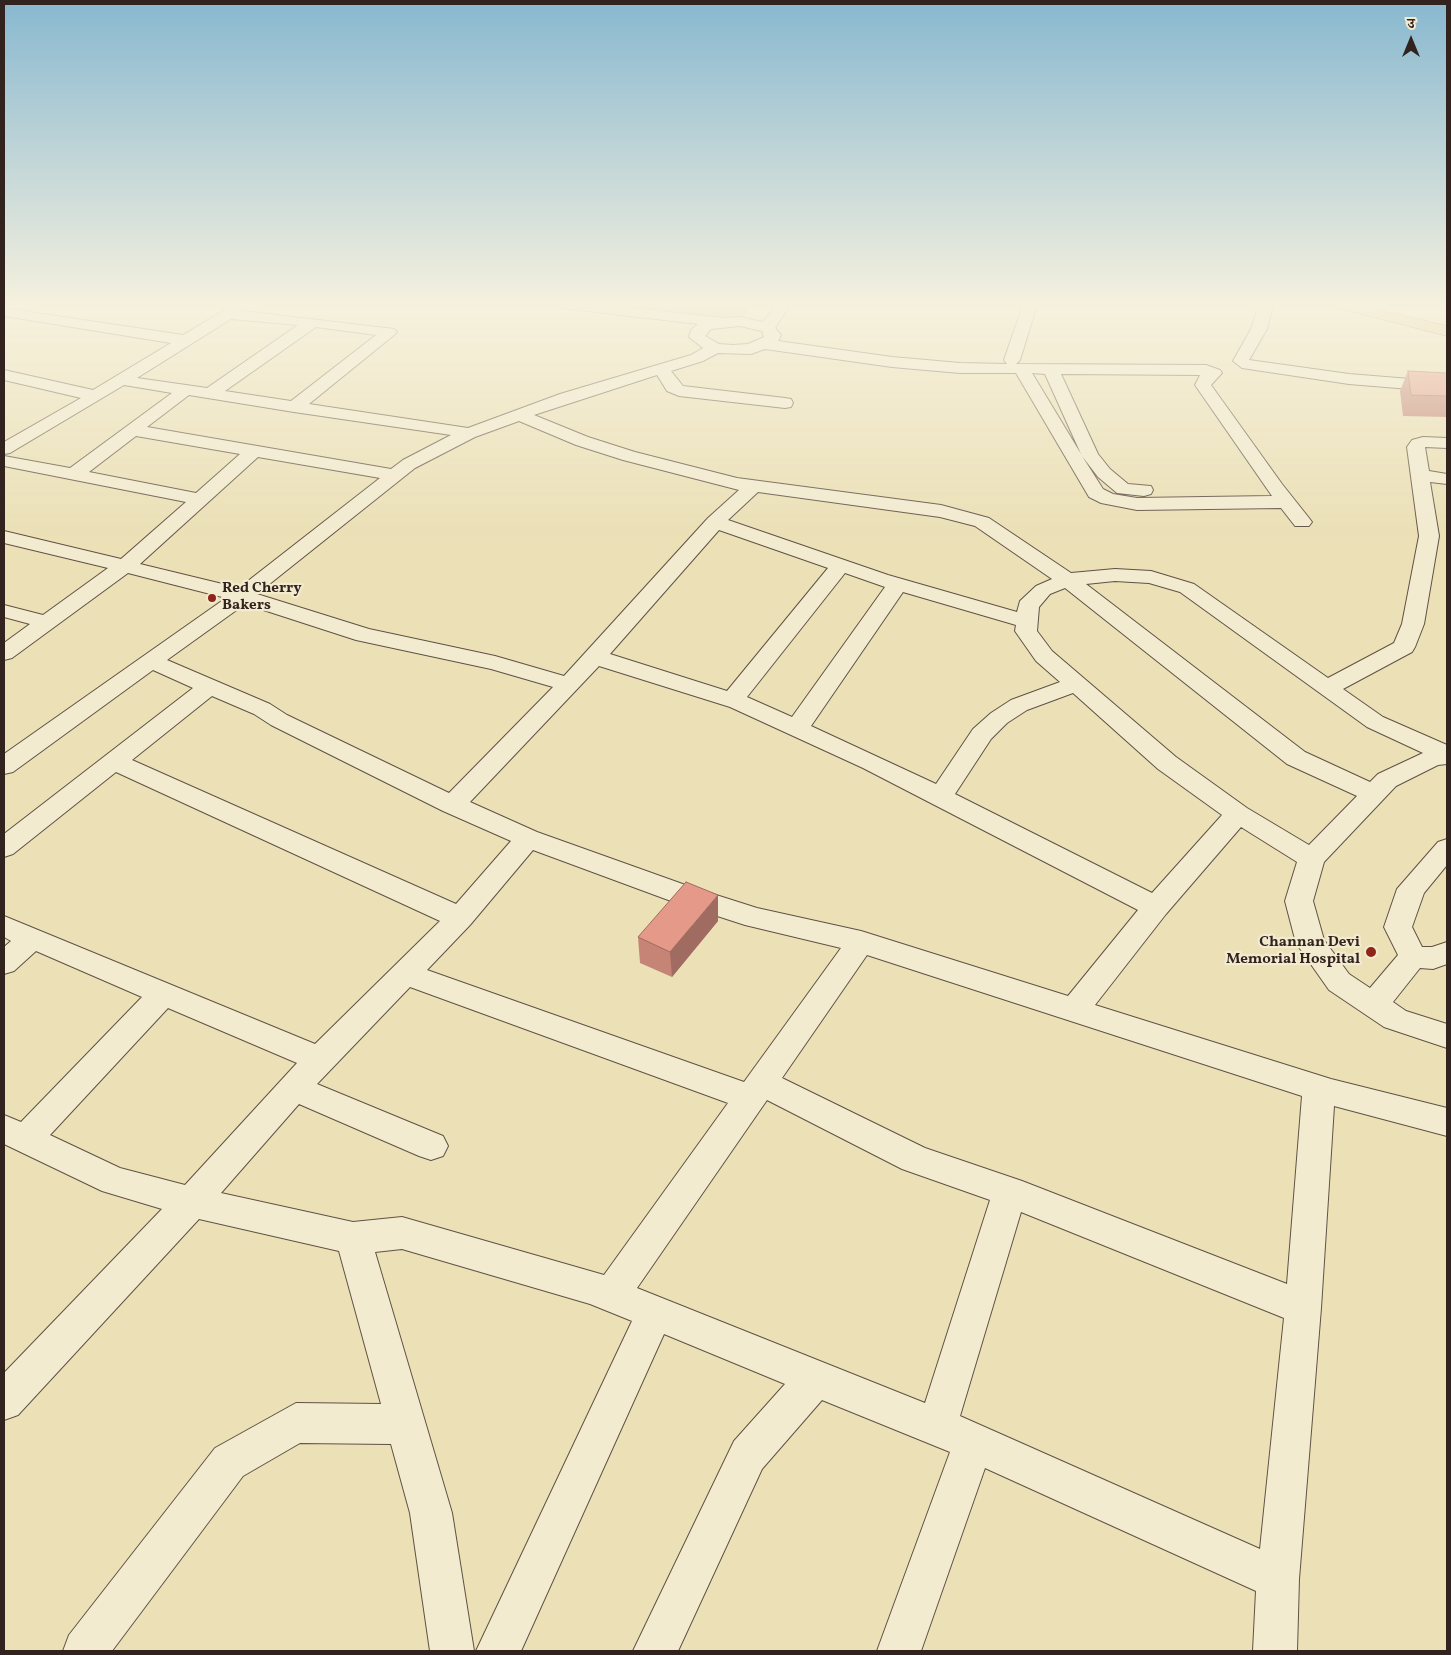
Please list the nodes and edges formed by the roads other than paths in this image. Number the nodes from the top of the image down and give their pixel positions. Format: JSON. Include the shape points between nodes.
{"nodes":[{"id":1,"x":36,"y":382,"type":"edge"},
{"id":2,"x":118,"y":382,"type":"edge"},
{"id":3,"x":136,"y":382,"type":"edge"},
{"id":4,"x":226,"y":382,"type":"edge"},
{"id":5,"x":326,"y":382,"type":"edge"},
{"id":6,"x":619,"y":382,"type":"edge"},
{"id":7,"x":671,"y":382,"type":"edge"},
{"id":8,"x":1027,"y":382,"type":"edge"},
{"id":9,"x":1057,"y":382,"type":"edge"},
{"id":10,"x":1204,"y":382,"type":"edge"},
{"id":11,"x":1389,"y":382,"type":"edge"},
{"id":12,"x":1447,"y":387,"type":"edge"},
{"id":13,"x":186,"y":390,"type":"junction"},
{"id":14,"x":209,"y":394,"type":"junction"},
{"id":15,"x":96,"y":396,"type":"junction"},
{"id":16,"x":785,"y":402,"type":"dead end"},
{"id":17,"x":294,"y":407,"type":"junction"},
{"id":18,"x":519,"y":415,"type":"junction"},
{"id":19,"x":133,"y":430,"type":"junction"},
{"id":20,"x":469,"y":434,"type":"junction"},
{"id":21,"x":1447,"y":443,"type":"edge"},
{"id":22,"x":4,"y":449,"type":"edge"},
{"id":23,"x":254,"y":451,"type":"junction"},
{"id":24,"x":4,"y":461,"type":"edge"},
{"id":25,"x":74,"y":474,"type":"junction"},
{"id":26,"x":394,"y":475,"type":"junction"},
{"id":27,"x":1420,"y":475,"type":"junction"},
{"id":28,"x":1447,"y":479,"type":"edge"},
{"id":29,"x":753,"y":486,"type":"junction"},
{"id":30,"x":1280,"y":495,"type":"junction"},
{"id":31,"x":200,"y":499,"type":"junction"},
{"id":32,"x":715,"y":522,"type":"junction"},
{"id":33,"x":1302,"y":522,"type":"dead end"},
{"id":34,"x":4,"y":537,"type":"edge"},
{"id":35,"x":126,"y":565,"type":"junction"},
{"id":36,"x":840,"y":565,"type":"junction"},
{"id":37,"x":1067,"y":580,"type":"junction"},
{"id":38,"x":898,"y":584,"type":"junction"},
{"id":39,"x":243,"y":595,"type":"junction"},
{"id":40,"x":4,"y":611,"type":"edge"},
{"id":41,"x":47,"y":622,"type":"junction"},
{"id":42,"x":1027,"y":622,"type":"junction"},
{"id":43,"x":4,"y":653,"type":"edge"},
{"id":44,"x":595,"y":657,"type":"junction"},
{"id":45,"x":151,"y":661,"type":"junction"},
{"id":46,"x":568,"y":684,"type":"junction"},
{"id":47,"x":1076,"y":684,"type":"junction"},
{"id":48,"x":210,"y":686,"type":"junction"},
{"id":49,"x":1327,"y":688,"type":"junction"},
{"id":50,"x":732,"y":700,"type":"junction"},
{"id":51,"x":798,"y":728,"type":"junction"},
{"id":52,"x":1447,"y":755,"type":"edge"},
{"id":53,"x":115,"y":762,"type":"junction"},
{"id":54,"x":4,"y":766,"type":"edge"},
{"id":55,"x":1374,"y":794,"type":"junction"},
{"id":56,"x":940,"y":797,"type":"junction"},
{"id":57,"x":452,"y":805,"type":"junction"},
{"id":58,"x":1238,"y":814,"type":"junction"},
{"id":59,"x":528,"y":838,"type":"junction"},
{"id":60,"x":4,"y":848,"type":"edge"},
{"id":61,"x":1447,"y":848,"type":"edge"},
{"id":62,"x":1312,"y":858,"type":"junction"},
{"id":63,"x":1156,"y":907,"type":"junction"},
{"id":64,"x":460,"y":918,"type":"junction"},
{"id":65,"x":4,"y":926,"type":"edge"},
{"id":66,"x":33,"y":938,"type":"junction"},
{"id":67,"x":861,"y":942,"type":"junction"},
{"id":68,"x":1447,"y":953,"type":"edge"},
{"id":69,"x":1414,"y":957,"type":"junction"},
{"id":70,"x":4,"y":963,"type":"edge"},
{"id":71,"x":407,"y":974,"type":"junction"},
{"id":72,"x":164,"y":993,"type":"junction"},
{"id":73,"x":1373,"y":1005,"type":"junction"},
{"id":74,"x":1074,"y":1010,"type":"junction"},
{"id":75,"x":1447,"y":1036,"type":"edge"},
{"id":76,"x":320,"y":1059,"type":"junction"},
{"id":77,"x":294,"y":1088,"type":"junction"},
{"id":78,"x":1319,"y":1088,"type":"junction"},
{"id":79,"x":757,"y":1090,"type":"junction"},
{"id":80,"x":1447,"y":1122,"type":"edge"},
{"id":81,"x":15,"y":1134,"type":"edge"},
{"id":82,"x":431,"y":1146,"type":"dead end"},
{"id":83,"x":1010,"y":1192,"type":"junction"},
{"id":84,"x":192,"y":1202,"type":"junction"},
{"id":85,"x":353,"y":1238,"type":"junction"},
{"id":86,"x":611,"y":1296,"type":"junction"},
{"id":87,"x":1303,"y":1308,"type":"junction"},
{"id":88,"x":655,"y":1313,"type":"junction"},
{"id":89,"x":816,"y":1378,"type":"junction"},
{"id":90,"x":4,"y":1401,"type":"edge"},
{"id":91,"x":406,"y":1424,"type":"junction"},
{"id":92,"x":938,"y":1427,"type":"junction"},
{"id":93,"x":974,"y":1442,"type":"junction"},
{"id":94,"x":1278,"y":1579,"type":"junction"},
{"id":95,"x":85,"y":1651,"type":"edge"},
{"id":96,"x":452,"y":1651,"type":"edge"},
{"id":97,"x":498,"y":1651,"type":"edge"},
{"id":98,"x":655,"y":1651,"type":"edge"},
{"id":99,"x":899,"y":1651,"type":"edge"},
{"id":100,"x":1275,"y":1651,"type":"edge"}],
"edges":[{"from":1,"to":15,"type":"street"},
{"from":2,"to":15,"type":"street"},
{"from":3,"to":13,"type":"street"},
{"from":4,"to":14,"type":"street"},
{"from":5,"to":17,"type":"street"},
{"from":6,"to":18,"type":"street"},
{"from":7,"to":16,"type":"street","via":[[672,388],[679,391]]},
{"from":8,"to":30,"type":"street","via":[[1091,487],[1108,499],[1137,504]]},
{"from":9,"to":30,"type":"street","via":[[1090,455],[1117,485],[1132,490]]},
{"from":10,"to":30,"type":"street","via":[[1203,385]]},
{"from":11,"to":12,"type":"street"},
{"from":13,"to":14,"type":"street"},
{"from":13,"to":19,"type":"street"},
{"from":14,"to":17,"type":"street"},
{"from":15,"to":22,"type":"street"},
{"from":17,"to":20,"type":"street"},
{"from":18,"to":20,"type":"street"},
{"from":18,"to":29,"type":"street","via":[[629,456]]},
{"from":19,"to":23,"type":"street"},
{"from":19,"to":25,"type":"street"},
{"from":20,"to":26,"type":"street"},
{"from":21,"to":27,"type":"street","via":[[1418,444]]},
{"from":23,"to":26,"type":"street"},
{"from":23,"to":31,"type":"street"},
{"from":24,"to":25,"type":"street"},
{"from":25,"to":31,"type":"street"},
{"from":26,"to":39,"type":"street"},
{"from":27,"to":28,"type":"street"},
{"from":27,"to":49,"type":"street","via":[[1429,536],[1413,624],[1404,647]]},
{"from":29,"to":32,"type":"street"},
{"from":29,"to":37,"type":"street","via":[[941,511],[974,519]]},
{"from":30,"to":33,"type":"street"},
{"from":31,"to":35,"type":"street"},
{"from":32,"to":36,"type":"street"},
{"from":32,"to":44,"type":"street"},
{"from":34,"to":35,"type":"street"},
{"from":35,"to":39,"type":"street"},
{"from":35,"to":41,"type":"street"},
{"from":36,"to":38,"type":"street"},
{"from":36,"to":50,"type":"street"},
{"from":37,"to":42,"type":"street","via":[[1042,590],[1028,606]]},
{"from":37,"to":49,"type":"street","via":[[1115,575],[1151,577],[1187,588]]},
{"from":37,"to":55,"type":"street","via":[[1296,758]]},
{"from":38,"to":42,"type":"street"},
{"from":38,"to":51,"type":"street"},
{"from":39,"to":45,"type":"street"},
{"from":39,"to":46,"type":"street","via":[[364,635],[495,663]]},
{"from":40,"to":41,"type":"street"},
{"from":41,"to":43,"type":"street"},
{"from":42,"to":47,"type":"street","via":[[1026,631],[1044,656]]},
{"from":44,"to":46,"type":"street"},
{"from":44,"to":50,"type":"street"},
{"from":45,"to":48,"type":"street"},
{"from":45,"to":54,"type":"street"},
{"from":46,"to":57,"type":"street"},
{"from":47,"to":56,"type":"street","via":[[1018,705],[999,718],[982,734]]},
{"from":47,"to":58,"type":"street","via":[[1167,763]]},
{"from":48,"to":53,"type":"street"},
{"from":48,"to":57,"type":"street"},
{"from":49,"to":52,"type":"street","via":[[1376,722]]},
{"from":50,"to":51,"type":"street"},
{"from":51,"to":56,"type":"street"},
{"from":52,"to":55,"type":"street","via":[[1432,758],[1387,780]]},
{"from":53,"to":60,"type":"street"},
{"from":53,"to":64,"type":"street"},
{"from":55,"to":62,"type":"street"},
{"from":56,"to":63,"type":"street"},
{"from":57,"to":59,"type":"street"},
{"from":58,"to":62,"type":"street"},
{"from":58,"to":63,"type":"street"},
{"from":59,"to":64,"type":"street"},
{"from":59,"to":67,"type":"street","via":[[755,918]]},
{"from":61,"to":69,"type":"street","via":[[1411,889],[1398,927]]},
{"from":62,"to":73,"type":"street","via":[[1298,901],[1310,943],[1339,982]]},
{"from":63,"to":74,"type":"street"},
{"from":64,"to":71,"type":"street"},
{"from":65,"to":66,"type":"street"},
{"from":66,"to":70,"type":"street"},
{"from":66,"to":72,"type":"street"},
{"from":67,"to":74,"type":"street"},
{"from":67,"to":79,"type":"street"},
{"from":68,"to":69,"type":"street","via":[[1433,958]]},
{"from":69,"to":73,"type":"street"},
{"from":71,"to":76,"type":"street"},
{"from":71,"to":79,"type":"street"},
{"from":72,"to":76,"type":"street"},
{"from":72,"to":81,"type":"street"},
{"from":73,"to":75,"type":"street","via":[[1395,1019]]},
{"from":74,"to":78,"type":"street"},
{"from":76,"to":77,"type":"street"},
{"from":77,"to":82,"type":"street"},
{"from":77,"to":84,"type":"street"},
{"from":78,"to":80,"type":"street"},
{"from":78,"to":87,"type":"street"},
{"from":79,"to":83,"type":"street","via":[[914,1159]]},
{"from":79,"to":86,"type":"street"},
{"from":81,"to":84,"type":"street","via":[[114,1181]]},
{"from":83,"to":87,"type":"street"},
{"from":83,"to":92,"type":"street"},
{"from":84,"to":85,"type":"street"},
{"from":84,"to":90,"type":"street"},
{"from":85,"to":86,"type":"street","via":[[402,1233]]},
{"from":85,"to":91,"type":"street"},
{"from":86,"to":88,"type":"street"},
{"from":87,"to":94,"type":"street"},
{"from":88,"to":89,"type":"street"},
{"from":88,"to":97,"type":"street"},
{"from":89,"to":92,"type":"street"},
{"from":89,"to":98,"type":"street","via":[[748,1455]]},
{"from":91,"to":95,"type":"street","via":[[296,1423],[229,1462]]},
{"from":91,"to":96,"type":"street","via":[[431,1513]]},
{"from":92,"to":93,"type":"street"},
{"from":93,"to":94,"type":"street"},
{"from":93,"to":99,"type":"street"},
{"from":94,"to":100,"type":"street"}]}
